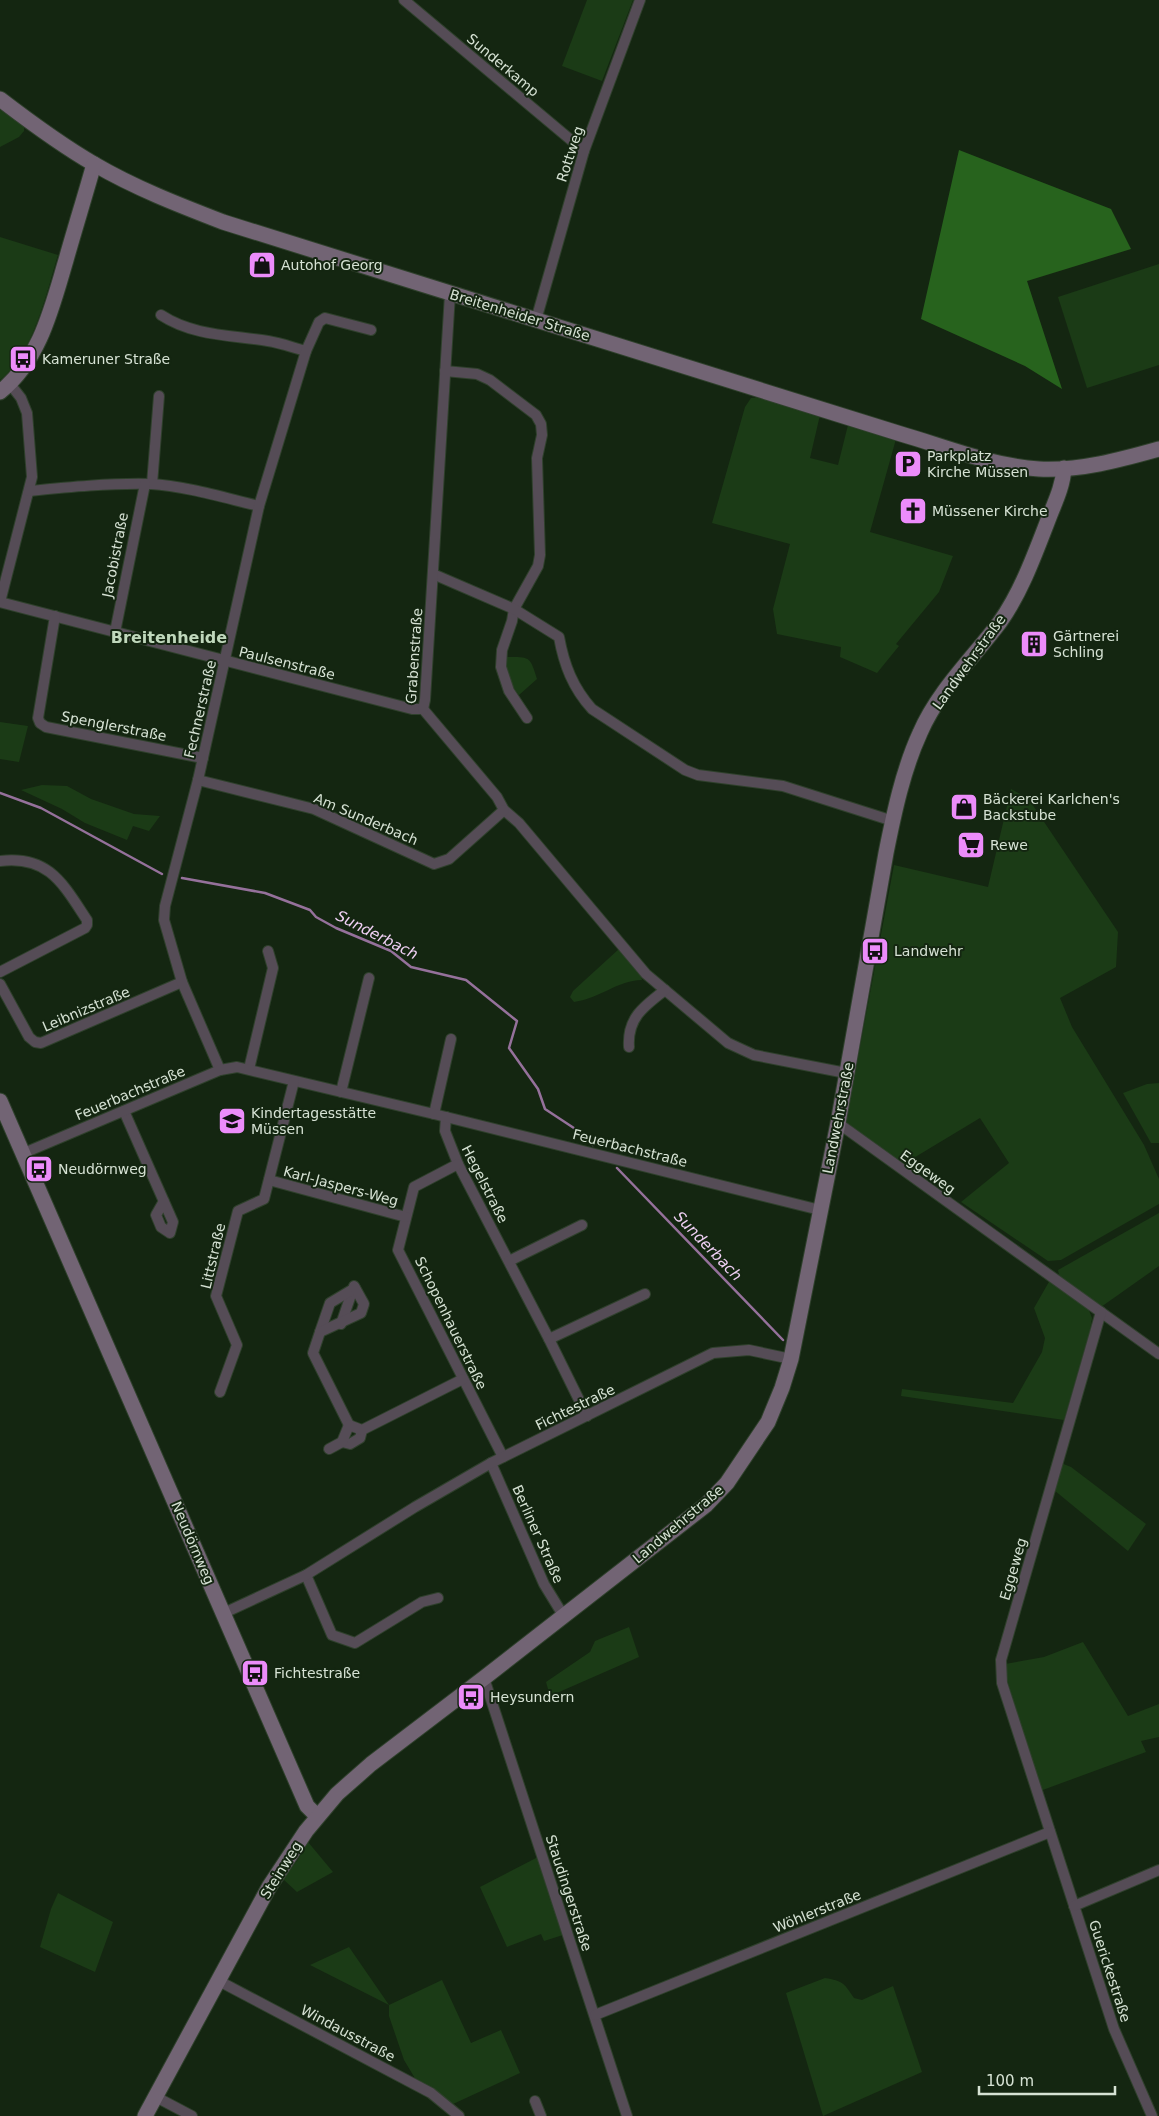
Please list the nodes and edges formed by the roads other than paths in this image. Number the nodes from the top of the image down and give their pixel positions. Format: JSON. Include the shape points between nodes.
{"nodes":[{"id":1,"x":404,"y":0,"type":"edge"},
{"id":2,"x":640,"y":0,"type":"edge"},
{"id":3,"x":0,"y":99,"type":"edge"},
{"id":4,"x":584,"y":151,"type":"junction"},
{"id":5,"x":94,"y":164,"type":"junction"},
{"id":6,"x":450,"y":294,"type":"junction"},
{"id":7,"x":161,"y":315,"type":"dead end"},
{"id":8,"x":536,"y":320,"type":"junction"},
{"id":9,"x":371,"y":330,"type":"dead end"},
{"id":10,"x":306,"y":351,"type":"junction"},
{"id":11,"x":445,"y":371,"type":"junction"},
{"id":12,"x":5,"y":388,"type":"edge"},
{"id":13,"x":159,"y":396,"type":"dead end"},
{"id":14,"x":1159,"y":449,"type":"edge"},
{"id":15,"x":1064,"y":468,"type":"junction"},
{"id":16,"x":148,"y":484,"type":"junction"},
{"id":17,"x":29,"y":492,"type":"junction"},
{"id":18,"x":259,"y":506,"type":"junction"},
{"id":19,"x":433,"y":574,"type":"junction"},
{"id":20,"x":0,"y":602,"type":"edge"},
{"id":21,"x":514,"y":609,"type":"junction"},
{"id":22,"x":56,"y":616,"type":"junction"},
{"id":23,"x":115,"y":632,"type":"junction"},
{"id":24,"x":225,"y":662,"type":"junction"},
{"id":25,"x":423,"y":708,"type":"junction"},
{"id":26,"x":527,"y":718,"type":"dead end"},
{"id":27,"x":202,"y":758,"type":"junction"},
{"id":28,"x":198,"y":780,"type":"junction"},
{"id":29,"x":504,"y":810,"type":"junction"},
{"id":30,"x":893,"y":821,"type":"junction"},
{"id":31,"x":0,"y":861,"type":"edge"},
{"id":32,"x":268,"y":951,"type":"dead end"},
{"id":33,"x":0,"y":972,"type":"edge"},
{"id":34,"x":369,"y":978,"type":"dead end"},
{"id":35,"x":182,"y":982,"type":"junction"},
{"id":36,"x":0,"y":984,"type":"edge"},
{"id":37,"x":665,"y":990,"type":"junction"},
{"id":38,"x":451,"y":1039,"type":"dead end"},
{"id":39,"x":629,"y":1047,"type":"dead end"},
{"id":40,"x":250,"y":1069,"type":"junction"},
{"id":41,"x":220,"y":1070,"type":"junction"},
{"id":42,"x":846,"y":1073,"type":"junction"},
{"id":43,"x":294,"y":1081,"type":"junction"},
{"id":44,"x":341,"y":1092,"type":"junction"},
{"id":45,"x":0,"y":1101,"type":"edge"},
{"id":46,"x":124,"y":1111,"type":"junction"},
{"id":47,"x":434,"y":1114,"type":"junction"},
{"id":48,"x":446,"y":1117,"type":"junction"},
{"id":49,"x":838,"y":1123,"type":"junction"},
{"id":50,"x":24,"y":1153,"type":"junction"},
{"id":51,"x":458,"y":1164,"type":"junction"},
{"id":52,"x":269,"y":1180,"type":"junction"},
{"id":53,"x":164,"y":1201,"type":"dead end"},
{"id":54,"x":820,"y":1210,"type":"junction"},
{"id":55,"x":406,"y":1217,"type":"junction"},
{"id":56,"x":582,"y":1225,"type":"dead end"},
{"id":57,"x":509,"y":1261,"type":"junction"},
{"id":58,"x":354,"y":1288,"type":"junction"},
{"id":59,"x":645,"y":1294,"type":"dead end"},
{"id":60,"x":328,"y":1308,"type":"junction"},
{"id":61,"x":1101,"y":1312,"type":"junction"},
{"id":62,"x":342,"y":1319,"type":"junction"},
{"id":63,"x":320,"y":1332,"type":"junction"},
{"id":64,"x":549,"y":1339,"type":"junction"},
{"id":65,"x":1159,"y":1354,"type":"edge"},
{"id":66,"x":791,"y":1359,"type":"junction"},
{"id":67,"x":462,"y":1380,"type":"junction"},
{"id":68,"x":220,"y":1392,"type":"dead end"},
{"id":69,"x":587,"y":1416,"type":"junction"},
{"id":70,"x":349,"y":1426,"type":"junction"},
{"id":71,"x":362,"y":1430,"type":"junction"},
{"id":72,"x":342,"y":1442,"type":"junction"},
{"id":73,"x":329,"y":1449,"type":"dead end"},
{"id":74,"x":504,"y":1457,"type":"junction"},
{"id":75,"x":491,"y":1463,"type":"junction"},
{"id":76,"x":306,"y":1575,"type":"junction"},
{"id":77,"x":438,"y":1598,"type":"dead end"},
{"id":78,"x":224,"y":1613,"type":"junction"},
{"id":79,"x":563,"y":1615,"type":"junction"},
{"id":80,"x":484,"y":1678,"type":"junction"},
{"id":81,"x":317,"y":1816,"type":"junction"},
{"id":82,"x":1050,"y":1832,"type":"junction"},
{"id":83,"x":1159,"y":1870,"type":"edge"},
{"id":84,"x":1074,"y":1906,"type":"junction"},
{"id":85,"x":219,"y":1980,"type":"junction"},
{"id":86,"x":595,"y":2016,"type":"junction"},
{"id":87,"x":156,"y":2097,"type":"junction"},
{"id":88,"x":535,"y":2101,"type":"dead end"},
{"id":89,"x":146,"y":2116,"type":"edge"},
{"id":90,"x":192,"y":2116,"type":"edge"},
{"id":91,"x":459,"y":2116,"type":"edge"},
{"id":92,"x":541,"y":2116,"type":"edge"},
{"id":93,"x":627,"y":2116,"type":"edge"},
{"id":94,"x":1152,"y":2116,"type":"edge"}],
"edges":[{"from":1,"to":4,"type":"street","name":"Sunderkamp"},
{"from":2,"to":4,"type":"street","name":"Rottweg"},
{"from":3,"to":5,"type":"street","name":"Breitenheider Straße"},
{"from":4,"to":8,"type":"street","name":"Rottweg"},
{"from":5,"to":6,"type":"street","name":"Breitenheider Straße","via":[[139,188],[223,222]]},
{"from":5,"to":12,"type":"street","via":[[49,318],[35,350]]},
{"from":6,"to":8,"type":"street","name":"Breitenheider Straße"},
{"from":6,"to":11,"type":"street","name":"Grabenstraße"},
{"from":7,"to":10,"type":"street","via":[[174,323],[212,335],[270,342]]},
{"from":8,"to":15,"type":"street","name":"Breitenheider Straße","via":[[983,458],[1034,468]]},
{"from":9,"to":10,"type":"street","name":"Fechnerstraße","via":[[325,318],[319,322]]},
{"from":10,"to":18,"type":"street","name":"Fechnerstraße"},
{"from":11,"to":19,"type":"street","name":"Grabenstraße"},
{"from":11,"to":21,"type":"street","via":[[477,374],[490,380],[536,415],[541,424],[537,458],[540,555],[538,566]]},
{"from":12,"to":17,"type":"street","via":[[21,398],[27,413],[32,477]]},
{"from":13,"to":16,"type":"street","name":"Jacobistraße"},
{"from":14,"to":15,"type":"street","name":"Breitenheider Straße","via":[[1098,465]]},
{"from":15,"to":30,"type":"street","name":"Landwehrstraße","via":[[1061,486],[1012,602],[1001,621],[944,692],[920,732]]},
{"from":16,"to":17,"type":"street","via":[[91,485]]},
{"from":16,"to":18,"type":"street"},
{"from":16,"to":23,"type":"street","name":"Jacobistraße"},
{"from":17,"to":20,"type":"street"},
{"from":18,"to":24,"type":"street","name":"Fechnerstraße"},
{"from":19,"to":21,"type":"street"},
{"from":19,"to":25,"type":"street","name":"Grabenstraße"},
{"from":20,"to":22,"type":"street","name":"Paulsenstraße"},
{"from":21,"to":26,"type":"street","via":[[502,650],[501,667],[509,691]]},
{"from":21,"to":30,"type":"street","via":[[559,637],[570,678],[592,709],[685,770],[698,775],[783,786]]},
{"from":22,"to":23,"type":"street","name":"Paulsenstraße"},
{"from":22,"to":27,"type":"street","name":"Spenglerstraße","via":[[38,718],[40,723],[46,727]]},
{"from":23,"to":24,"type":"street","name":"Paulsenstraße"},
{"from":24,"to":25,"type":"street","name":"Paulsenstraße","via":[[412,709]]},
{"from":24,"to":27,"type":"street","name":"Fechnerstraße"},
{"from":25,"to":29,"type":"street","name":"Grabenstraße","via":[[497,797]]},
{"from":27,"to":28,"type":"street","name":"Fechnerstraße"},
{"from":28,"to":29,"type":"street","name":"Am Sunderbach","via":[[314,809],[434,864],[448,860]]},
{"from":28,"to":35,"type":"street","name":"Fechnerstraße","via":[[165,906],[164,920]]},
{"from":29,"to":37,"type":"street","name":"Grabenstraße","via":[[519,823],[646,974]]},
{"from":30,"to":42,"type":"street","name":"Landwehrstraße"},
{"from":31,"to":33,"type":"street","via":[[27,861],[52,873],[63,883],[87,925]]},
{"from":32,"to":40,"type":"street","via":[[273,968]]},
{"from":34,"to":44,"type":"street"},
{"from":35,"to":36,"type":"street","name":"Leibnizstraße","via":[[41,1043],[29,1038]]},
{"from":35,"to":41,"type":"street","name":"Fechnerstraße"},
{"from":37,"to":39,"type":"street","via":[[644,1005],[636,1017],[628,1032]]},
{"from":37,"to":42,"type":"street","name":"Grabenstraße","via":[[728,1043],[741,1050]]},
{"from":38,"to":47,"type":"street"},
{"from":40,"to":41,"type":"street","name":"Feuerbachstraße"},
{"from":40,"to":43,"type":"street","name":"Feuerbachstraße"},
{"from":41,"to":46,"type":"street","name":"Feuerbachstraße"},
{"from":42,"to":49,"type":"street","name":"Landwehrstraße"},
{"from":43,"to":44,"type":"street","name":"Feuerbachstraße"},
{"from":43,"to":52,"type":"street","name":"Littstraße"},
{"from":44,"to":47,"type":"street","name":"Feuerbachstraße"},
{"from":45,"to":50,"type":"street","name":"Neudörnweg"},
{"from":46,"to":50,"type":"street","name":"Feuerbachstraße"},
{"from":46,"to":53,"type":"street"},
{"from":47,"to":48,"type":"street","name":"Feuerbachstraße"},
{"from":48,"to":51,"type":"street","name":"Hegelstraße","via":[[444,1130]]},
{"from":48,"to":54,"type":"street","name":"Feuerbachstraße"},
{"from":49,"to":54,"type":"street","name":"Landwehrstraße"},
{"from":49,"to":61,"type":"street","name":"Eggeweg"},
{"from":50,"to":78,"type":"street","name":"Neudörnweg"},
{"from":51,"to":55,"type":"street","name":"Schopenhauerstraße","via":[[414,1187]]},
{"from":51,"to":57,"type":"street","name":"Hegelstraße"},
{"from":52,"to":55,"type":"street","name":"Karl-Jaspers-Weg"},
{"from":52,"to":68,"type":"street","name":"Littstraße","via":[[264,1199],[238,1211],[216,1296],[237,1345]]},
{"from":54,"to":66,"type":"street","name":"Landwehrstraße"},
{"from":55,"to":67,"type":"street","name":"Schopenhauerstraße","via":[[398,1250]]},
{"from":56,"to":57,"type":"street"},
{"from":57,"to":64,"type":"street","name":"Hegelstraße"},
{"from":58,"to":60,"type":"street","via":[[330,1303]]},
{"from":58,"to":62,"type":"street"},
{"from":58,"to":62,"type":"street","via":[[364,1304],[361,1313]]},
{"from":59,"to":64,"type":"street"},
{"from":60,"to":62,"type":"street"},
{"from":60,"to":63,"type":"street"},
{"from":61,"to":65,"type":"street","name":"Eggeweg"},
{"from":61,"to":82,"type":"street","name":"Eggeweg","via":[[1001,1660],[1002,1683]]},
{"from":62,"to":63,"type":"street"},
{"from":63,"to":70,"type":"street","via":[[313,1353]]},
{"from":64,"to":69,"type":"street","name":"Hegelstraße"},
{"from":66,"to":69,"type":"street","name":"Fichtestraße","via":[[749,1350],[713,1353]]},
{"from":66,"to":79,"type":"street","name":"Landwehrstraße","via":[[768,1422],[727,1483],[690,1518]]},
{"from":67,"to":71,"type":"street"},
{"from":67,"to":74,"type":"street","name":"Schopenhauerstraße"},
{"from":69,"to":74,"type":"street","name":"Fichtestraße"},
{"from":70,"to":71,"type":"street"},
{"from":70,"to":72,"type":"street"},
{"from":71,"to":72,"type":"street","via":[[360,1438],[350,1444]]},
{"from":72,"to":73,"type":"street"},
{"from":74,"to":75,"type":"street","name":"Fichtestraße"},
{"from":75,"to":76,"type":"street","name":"Fichtestraße"},
{"from":75,"to":79,"type":"street","name":"Berliner Straße","via":[[544,1584]]},
{"from":76,"to":77,"type":"street","via":[[332,1635],[355,1643],[422,1602]]},
{"from":76,"to":78,"type":"street","name":"Fichtestraße"},
{"from":78,"to":81,"type":"street","name":"Neudörnweg","via":[[307,1806]]},
{"from":79,"to":80,"type":"street","name":"Landwehrstraße"},
{"from":80,"to":81,"type":"street","name":"Steinweg","via":[[371,1764]]},
{"from":80,"to":86,"type":"street","name":"Staudingerstraße"},
{"from":81,"to":85,"type":"street","name":"Steinweg","via":[[269,1886]]},
{"from":82,"to":84,"type":"street","name":"Guerickestraße"},
{"from":82,"to":86,"type":"street","name":"Wöhlerstraße"},
{"from":83,"to":84,"type":"street"},
{"from":84,"to":94,"type":"street","name":"Guerickestraße","via":[[1114,2029]]},
{"from":85,"to":87,"type":"street","name":"Steinweg"},
{"from":85,"to":91,"type":"street","name":"Windausstraße","via":[[431,2093]]},
{"from":86,"to":93,"type":"street","name":"Staudingerstraße"},
{"from":87,"to":89,"type":"street","name":"Steinweg"},
{"from":87,"to":90,"type":"street"},
{"from":88,"to":92,"type":"street"}]}
